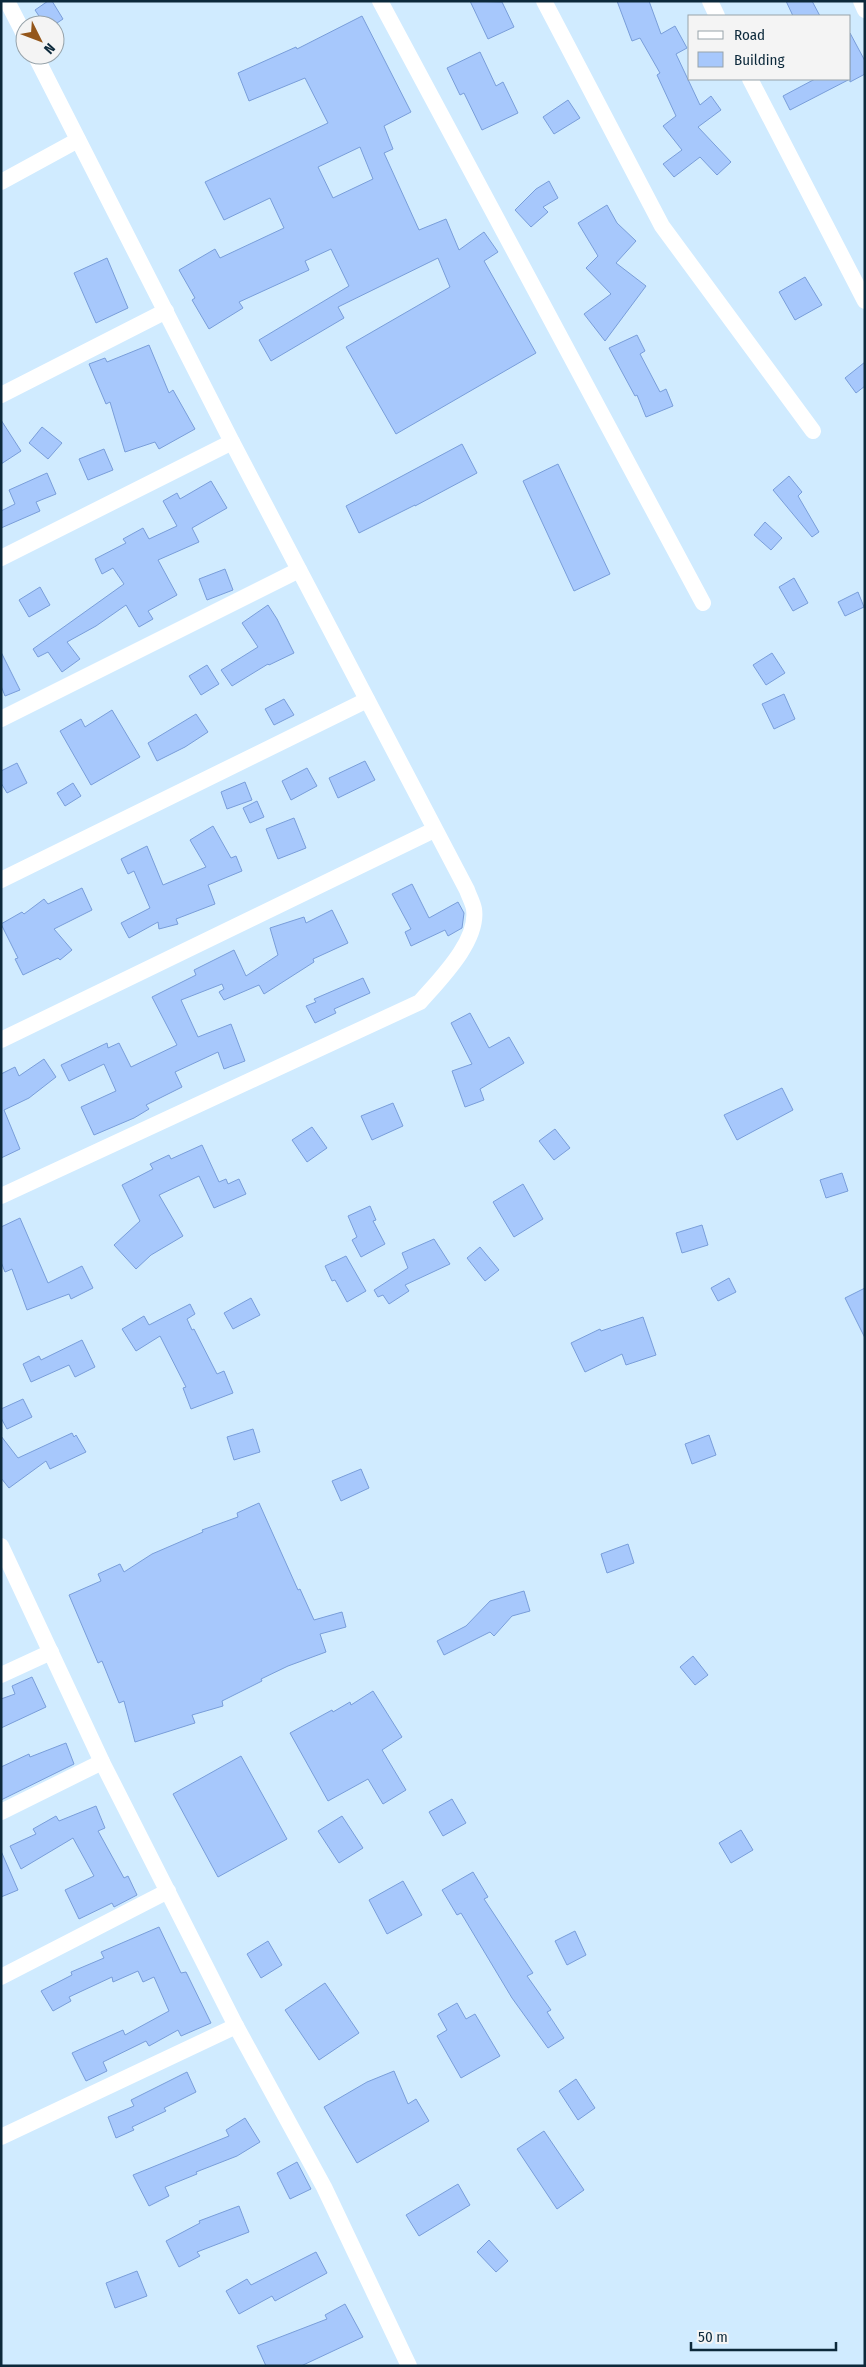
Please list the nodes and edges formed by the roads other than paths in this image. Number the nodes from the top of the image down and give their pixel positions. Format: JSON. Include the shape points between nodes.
{"nodes":[{"id":1,"x":380,"y":1,"type":"edge"},
{"id":2,"x":544,"y":1,"type":"edge"},
{"id":3,"x":710,"y":1,"type":"edge"},
{"id":4,"x":861,"y":1,"type":"edge"},
{"id":5,"x":6,"y":3,"type":"edge"},
{"id":6,"x":865,"y":10,"type":"edge"},
{"id":7,"x":717,"y":15,"type":"edge"},
{"id":8,"x":15,"y":19,"type":"edge"},
{"id":9,"x":39,"y":65,"type":"edge"},
{"id":10,"x":751,"y":80,"type":"edge"},
{"id":11,"x":78,"y":140,"type":"junction"},
{"id":12,"x":1,"y":182,"type":"edge"},
{"id":13,"x":865,"y":301,"type":"edge"},
{"id":14,"x":166,"y":311,"type":"junction"},
{"id":15,"x":1,"y":395,"type":"edge"},
{"id":16,"x":813,"y":431,"type":"dead end"},
{"id":17,"x":232,"y":442,"type":"junction"},
{"id":18,"x":1,"y":558,"type":"edge"},
{"id":19,"x":299,"y":570,"type":"junction"},
{"id":20,"x":703,"y":603,"type":"dead end"},
{"id":21,"x":367,"y":700,"type":"junction"},
{"id":22,"x":1,"y":719,"type":"edge"},
{"id":23,"x":434,"y":830,"type":"junction"},
{"id":24,"x":1,"y":880,"type":"edge"},
{"id":25,"x":1,"y":1040,"type":"edge"},
{"id":26,"x":1,"y":1196,"type":"edge"},
{"id":27,"x":1,"y":1546,"type":"edge"},
{"id":28,"x":51,"y":1652,"type":"junction"},
{"id":29,"x":1,"y":1675,"type":"edge"},
{"id":30,"x":102,"y":1762,"type":"junction"},
{"id":31,"x":1,"y":1812,"type":"edge"},
{"id":32,"x":168,"y":1891,"type":"junction"},
{"id":33,"x":1,"y":1977,"type":"edge"},
{"id":34,"x":236,"y":2026,"type":"junction"},
{"id":35,"x":1,"y":2137,"type":"edge"},
{"id":36,"x":409,"y":2366,"type":"edge"}],
"edges":[{"from":1,"to":20,"type":"street"},
{"from":2,"to":16,"type":"street","via":[[662,226]]},
{"from":3,"to":7,"type":"street"},
{"from":4,"to":6,"type":"street"},
{"from":5,"to":8,"type":"street"},
{"from":9,"to":11,"type":"street"},
{"from":10,"to":13,"type":"street"},
{"from":11,"to":12,"type":"street"},
{"from":11,"to":14,"type":"street"},
{"from":14,"to":15,"type":"street"},
{"from":14,"to":17,"type":"street"},
{"from":17,"to":18,"type":"street"},
{"from":17,"to":19,"type":"street"},
{"from":19,"to":21,"type":"street"},
{"from":19,"to":22,"type":"street"},
{"from":21,"to":23,"type":"street"},
{"from":21,"to":24,"type":"street"},
{"from":23,"to":25,"type":"street"},
{"from":23,"to":26,"type":"street","via":[[474,909],[470,936],[450,967],[420,1002]]},
{"from":27,"to":28,"type":"street"},
{"from":28,"to":29,"type":"street"},
{"from":28,"to":30,"type":"street"},
{"from":30,"to":31,"type":"street"},
{"from":30,"to":32,"type":"street"},
{"from":32,"to":33,"type":"street"},
{"from":32,"to":34,"type":"street"},
{"from":34,"to":35,"type":"street"},
{"from":34,"to":36,"type":"street","via":[[324,2187]]}]}
